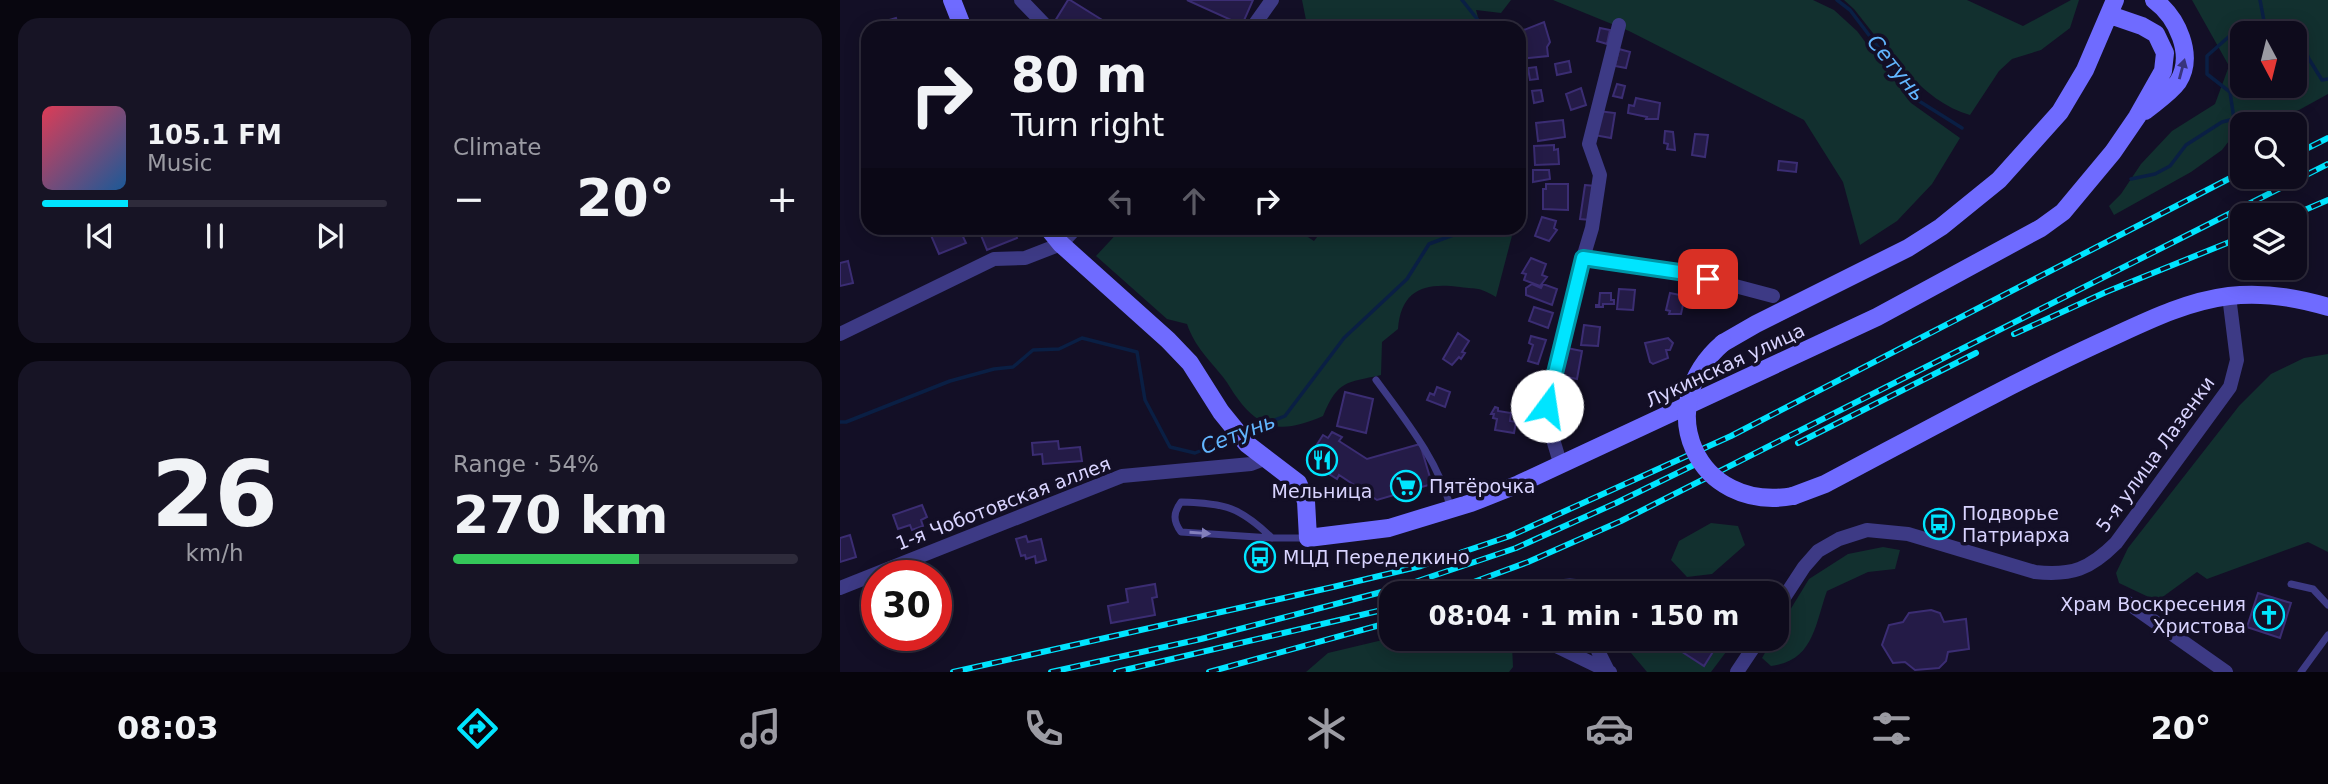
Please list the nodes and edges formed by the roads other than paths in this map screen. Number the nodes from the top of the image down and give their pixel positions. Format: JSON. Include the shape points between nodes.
{"nodes":[{"id":1,"x":952,"y":0,"type":"edge"},
{"id":2,"x":1021,"y":0,"type":"edge"},
{"id":3,"x":1272,"y":0,"type":"edge"},
{"id":4,"x":2154,"y":0,"type":"edge"},
{"id":5,"x":2113,"y":7,"type":"edge"},
{"id":6,"x":960,"y":21,"type":"edge"},
{"id":7,"x":1041,"y":21,"type":"edge"},
{"id":8,"x":1256,"y":21,"type":"edge"},
{"id":9,"x":1619,"y":25,"type":"dead end"},
{"id":10,"x":2137,"y":117,"type":"junction"},
{"id":11,"x":1054,"y":235,"type":"edge"},
{"id":12,"x":1070,"y":235,"type":"edge"},
{"id":13,"x":1062,"y":244,"type":"junction"},
{"id":14,"x":1583,"y":258,"type":"junction"},
{"id":15,"x":1773,"y":296,"type":"dead end"},
{"id":16,"x":2229,"y":296,"type":"junction"},
{"id":17,"x":2328,"y":307,"type":"edge"},
{"id":18,"x":840,"y":334,"type":"edge"},
{"id":19,"x":1376,"y":380,"type":"dead end"},
{"id":20,"x":1267,"y":458,"type":"junction"},
{"id":21,"x":1561,"y":466,"type":"junction"},
{"id":22,"x":1452,"y":510,"type":"junction"},
{"id":23,"x":1272,"y":538,"type":"junction"},
{"id":24,"x":1308,"y":538,"type":"junction"},
{"id":25,"x":2291,"y":583,"type":"dead end"},
{"id":26,"x":840,"y":588,"type":"edge"},
{"id":27,"x":1789,"y":590,"type":"edge"},
{"id":28,"x":2128,"y":603,"type":"dead end"},
{"id":29,"x":2328,"y":605,"type":"edge"},
{"id":30,"x":2328,"y":635,"type":"edge"},
{"id":31,"x":1567,"y":651,"type":"edge"},
{"id":32,"x":1598,"y":651,"type":"edge"},
{"id":33,"x":1751,"y":651,"type":"edge"},
{"id":34,"x":1609,"y":671,"type":"edge"},
{"id":35,"x":1737,"y":672,"type":"edge"},
{"id":36,"x":2227,"y":672,"type":"edge"},
{"id":37,"x":2301,"y":672,"type":"edge"}],
"edges":[{"from":1,"to":6,"type":"street"},
{"from":2,"to":7,"type":"street"},
{"from":3,"to":8,"type":"street"},
{"from":10,"to":4,"type":"street","name":"Лукинская улица","one_way":true,"via":[[2173,88],[2184,65],[2176,25]]},
{"from":5,"to":10,"type":"street","name":"Лукинская улица","via":[[2151,30],[2165,53],[2163,71]]},
{"from":5,"to":16,"type":"street","bridge":true,"via":[[2060,112],[1972,204],[1908,248],[1739,332],[1702,364],[1689,391],[1688,427],[1694,450],[1712,474],[1737,491],[1766,498],[1793,496],[2158,316]]},
{"from":9,"to":14,"type":"street","via":[[1589,144],[1600,175]]},
{"from":10,"to":21,"type":"street","name":"Лукинская улица","via":[[2089,183],[2063,212],[2038,230],[1877,317]]},
{"from":11,"to":13,"type":"street"},
{"from":12,"to":13,"type":"street"},
{"from":13,"to":18,"type":"street","via":[[1025,258],[994,259]]},
{"from":13,"to":20,"type":"street","via":[[1168,340],[1190,363],[1247,444]]},
{"from":14,"to":15,"type":"street","via":[[1686,273]]},
{"from":14,"to":21,"type":"street","via":[[1547,406]]},
{"from":16,"to":17,"type":"street","via":[[2277,295]]},
{"from":16,"to":27,"type":"street","name":"5-я улица Лазенки","via":[[2237,360],[2230,387],[2100,559],[2076,571],[2035,572],[1908,534],[1867,530],[1818,551]]},
{"from":19,"to":22,"type":"lane","via":[[1425,446]]},
{"from":20,"to":24,"type":"street","via":[[1288,473],[1303,492]]},
{"from":20,"to":26,"type":"street","name":"1-я Чоботовская аллея","via":[[1251,464],[1122,476]]},
{"from":21,"to":22,"type":"street","name":"Лукинская улица"},
{"from":22,"to":24,"type":"street","name":"Лукинская улица","via":[[1389,528]]},
{"from":23,"to":23,"type":"lane","name":"Лукинская улица","one_way":true,"via":[[1250,517],[1214,502],[1181,502],[1176,509],[1181,532]]},
{"from":23,"to":24,"type":"lane","name":"Лукинская улица"},
{"from":25,"to":29,"type":"lane","via":[[2313,589]]},
{"from":28,"to":36,"type":"street"},
{"from":30,"to":37,"type":"lane"},
{"from":31,"to":34,"type":"street"},
{"from":32,"to":34,"type":"street"},
{"from":33,"to":35,"type":"street"}]}
